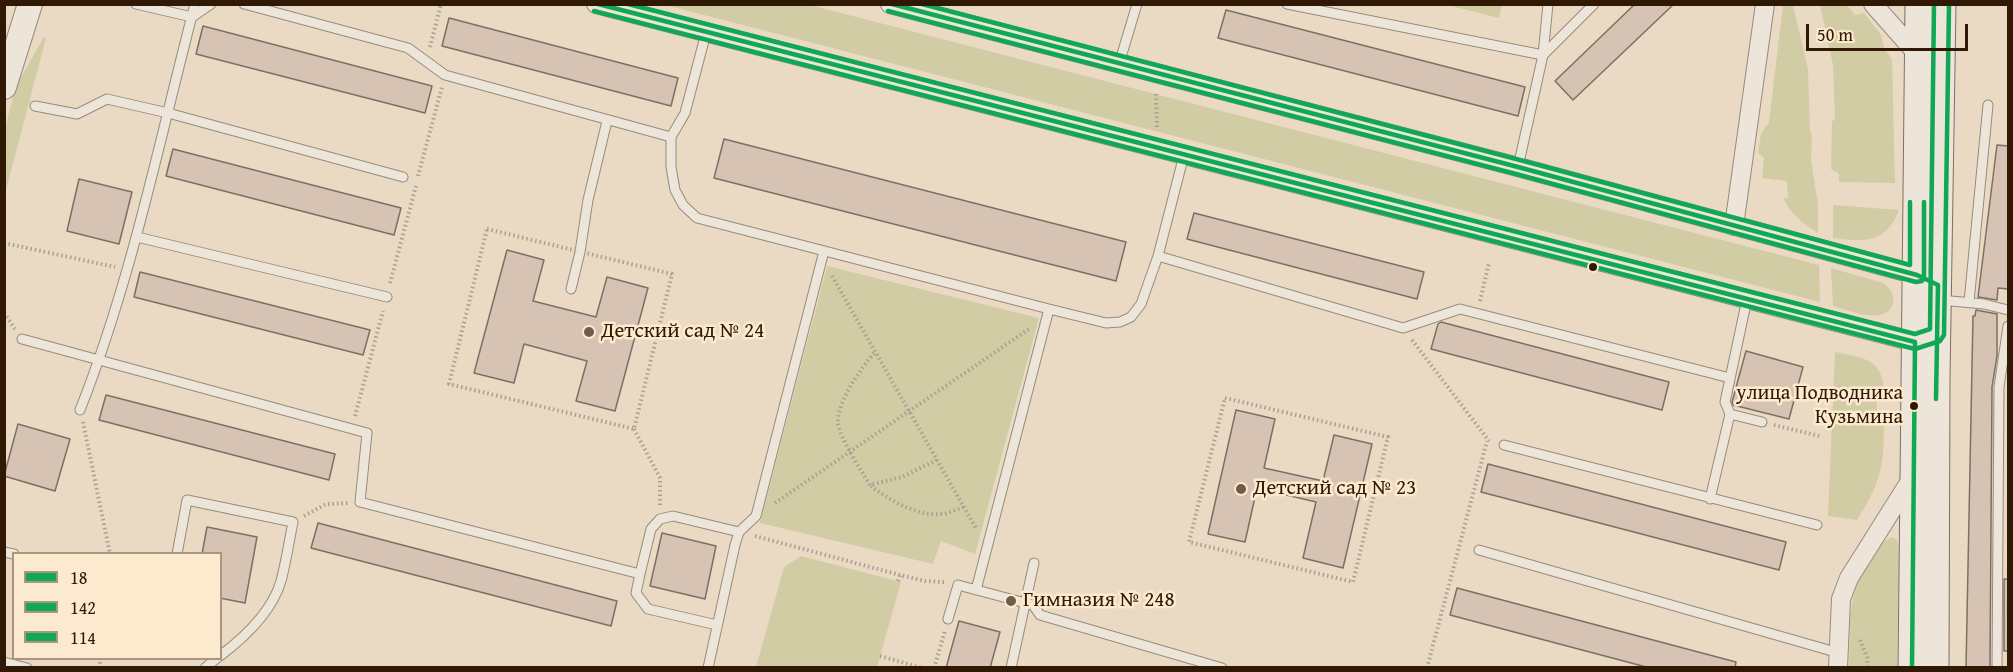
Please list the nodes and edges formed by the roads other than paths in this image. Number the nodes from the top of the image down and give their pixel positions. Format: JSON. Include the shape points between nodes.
{"nodes":[{"id":1,"x":30,"y":4,"type":"edge"},
{"id":2,"x":136,"y":4,"type":"edge"},
{"id":3,"x":195,"y":4,"type":"edge"},
{"id":4,"x":211,"y":4,"type":"edge"},
{"id":5,"x":244,"y":4,"type":"edge"},
{"id":6,"x":596,"y":4,"type":"edge"},
{"id":7,"x":890,"y":4,"type":"edge"},
{"id":8,"x":1137,"y":4,"type":"edge"},
{"id":9,"x":1287,"y":4,"type":"edge"},
{"id":10,"x":1548,"y":4,"type":"edge"},
{"id":11,"x":1594,"y":4,"type":"edge"},
{"id":12,"x":1765,"y":4,"type":"edge"},
{"id":13,"x":1874,"y":4,"type":"edge"},
{"id":14,"x":1919,"y":4,"type":"edge"},
{"id":15,"x":1942,"y":4,"type":"edge"},
{"id":16,"x":192,"y":17,"type":"junction"},
{"id":17,"x":706,"y":33,"type":"junction"},
{"id":18,"x":1543,"y":55,"type":"junction"},
{"id":19,"x":1919,"y":56,"type":"junction"},
{"id":20,"x":1119,"y":63,"type":"junction"},
{"id":21,"x":4,"y":87,"type":"edge"},
{"id":22,"x":1988,"y":105,"type":"dead end"},
{"id":23,"x":35,"y":106,"type":"dead end"},
{"id":24,"x":168,"y":113,"type":"junction"},
{"id":25,"x":607,"y":120,"type":"junction"},
{"id":26,"x":671,"y":137,"type":"junction"},
{"id":27,"x":1184,"y":155,"type":"junction"},
{"id":28,"x":1518,"y":167,"type":"junction"},
{"id":29,"x":403,"y":177,"type":"dead end"},
{"id":30,"x":1734,"y":226,"type":"junction"},
{"id":31,"x":137,"y":237,"type":"junction"},
{"id":32,"x":823,"y":255,"type":"junction"},
{"id":33,"x":1158,"y":256,"type":"junction"},
{"id":34,"x":1931,"y":286,"type":"junction"},
{"id":35,"x":571,"y":289,"type":"dead end"},
{"id":36,"x":387,"y":297,"type":"road end"},
{"id":37,"x":1747,"y":299,"type":"junction"},
{"id":38,"x":1969,"y":302,"type":"junction"},
{"id":39,"x":2008,"y":310,"type":"edge"},
{"id":40,"x":1048,"y":313,"type":"junction"},
{"id":41,"x":2008,"y":326,"type":"edge"},
{"id":42,"x":19,"y":335,"type":"road end"},
{"id":43,"x":1926,"y":338,"type":"junction"},
{"id":44,"x":100,"y":360,"type":"junction"},
{"id":45,"x":1730,"y":378,"type":"junction"},
{"id":46,"x":2004,"y":387,"type":"edge"},
{"id":47,"x":80,"y":410,"type":"road end"},
{"id":48,"x":1730,"y":414,"type":"junction"},
{"id":49,"x":1762,"y":422,"type":"road end"},
{"id":50,"x":1504,"y":445,"type":"dead end"},
{"id":51,"x":1998,"y":456,"type":"junction"},
{"id":52,"x":2008,"y":457,"type":"edge"},
{"id":53,"x":1915,"y":473,"type":"junction"},
{"id":54,"x":1710,"y":499,"type":"junction"},
{"id":55,"x":1818,"y":525,"type":"dead end"},
{"id":56,"x":1998,"y":526,"type":"junction"},
{"id":57,"x":2008,"y":527,"type":"edge"},
{"id":58,"x":739,"y":532,"type":"junction"},
{"id":59,"x":1479,"y":550,"type":"dead end"},
{"id":60,"x":177,"y":552,"type":"edge"},
{"id":61,"x":1034,"y":563,"type":"dead end"},
{"id":62,"x":640,"y":574,"type":"junction"},
{"id":63,"x":976,"y":590,"type":"junction"},
{"id":64,"x":1997,"y":596,"type":"junction"},
{"id":65,"x":2008,"y":597,"type":"edge"},
{"id":66,"x":1025,"y":603,"type":"junction"},
{"id":67,"x":948,"y":619,"type":"road end"},
{"id":68,"x":717,"y":626,"type":"junction"},
{"id":69,"x":222,"y":655,"type":"edge"},
{"id":70,"x":1838,"y":660,"type":"edge"},
{"id":71,"x":4,"y":662,"type":"edge"},
{"id":72,"x":1997,"y":667,"type":"edge"},
{"id":73,"x":2008,"y":667,"type":"edge"},
{"id":74,"x":27,"y":668,"type":"edge"},
{"id":75,"x":708,"y":668,"type":"edge"},
{"id":76,"x":1011,"y":668,"type":"edge"},
{"id":77,"x":1222,"y":668,"type":"edge"},
{"id":78,"x":1912,"y":668,"type":"edge"},
{"id":79,"x":1935,"y":668,"type":"edge"}],
"edges":[{"from":1,"to":21,"type":"street"},
{"from":2,"to":16,"type":"lane"},
{"from":3,"to":16,"type":"lane"},
{"from":4,"to":16,"type":"lane"},
{"from":5,"to":25,"type":"lane","via":[[408,48],[445,75]]},
{"from":6,"to":17,"type":"street"},
{"from":7,"to":20,"type":"street"},
{"from":8,"to":20,"type":"lane"},
{"from":9,"to":18,"type":"lane"},
{"from":10,"to":18,"type":"lane"},
{"from":11,"to":18,"type":"lane"},
{"from":12,"to":30,"type":"street"},
{"from":13,"to":19,"type":"street"},
{"from":14,"to":19,"type":"main road"},
{"from":15,"to":34,"type":"main road"},
{"from":16,"to":24,"type":"lane"},
{"from":17,"to":26,"type":"lane","via":[[685,112]]},
{"from":17,"to":27,"type":"street"},
{"from":18,"to":28,"type":"lane"},
{"from":19,"to":34,"type":"main road"},
{"from":20,"to":28,"type":"street"},
{"from":22,"to":38,"type":"lane"},
{"from":23,"to":24,"type":"lane","via":[[77,114],[107,99]]},
{"from":24,"to":29,"type":"lane"},
{"from":24,"to":31,"type":"lane"},
{"from":25,"to":26,"type":"lane"},
{"from":25,"to":35,"type":"lane"},
{"from":26,"to":32,"type":"lane","via":[[675,190],[697,218]]},
{"from":27,"to":33,"type":"lane"},
{"from":27,"to":37,"type":"street"},
{"from":28,"to":30,"type":"street"},
{"from":30,"to":34,"type":"street"},
{"from":31,"to":36,"type":"lane"},
{"from":31,"to":44,"type":"lane"},
{"from":32,"to":40,"type":"lane"},
{"from":32,"to":58,"type":"lane","via":[[756,516]]},
{"from":33,"to":40,"type":"lane","via":[[1141,304],[1131,317],[1106,323]]},
{"from":33,"to":45,"type":"lane","via":[[1403,328],[1460,309]]},
{"from":34,"to":38,"type":"lane"},
{"from":34,"to":43,"type":"main road"},
{"from":37,"to":43,"type":"street"},
{"from":37,"to":45,"type":"lane"},
{"from":38,"to":39,"type":"lane"},
{"from":40,"to":63,"type":"lane"},
{"from":41,"to":46,"type":"lane"},
{"from":42,"to":44,"type":"lane"},
{"from":43,"to":53,"type":"main road"},
{"from":43,"to":79,"type":"main road"},
{"from":44,"to":47,"type":"lane"},
{"from":44,"to":62,"type":"lane","via":[[367,433],[360,502]]},
{"from":45,"to":48,"type":"lane","via":[[1725,402]]},
{"from":46,"to":51,"type":"lane"},
{"from":48,"to":49,"type":"lane"},
{"from":48,"to":54,"type":"lane"},
{"from":50,"to":54,"type":"lane"},
{"from":51,"to":52,"type":"lane"},
{"from":51,"to":56,"type":"lane"},
{"from":53,"to":70,"type":"street","via":[[1849,578],[1841,599]]},
{"from":53,"to":78,"type":"main road"},
{"from":54,"to":55,"type":"lane"},
{"from":56,"to":57,"type":"lane"},
{"from":56,"to":64,"type":"lane"},
{"from":58,"to":62,"type":"lane","via":[[673,516],[660,519],[651,529]]},
{"from":58,"to":68,"type":"lane"},
{"from":59,"to":70,"type":"lane"},
{"from":60,"to":69,"type":"lane","via":[[187,500],[293,522],[280,584],[264,615]]},
{"from":61,"to":66,"type":"lane"},
{"from":62,"to":68,"type":"lane","via":[[636,593],[648,609]]},
{"from":63,"to":66,"type":"lane"},
{"from":63,"to":67,"type":"lane","via":[[958,585]]},
{"from":64,"to":65,"type":"lane"},
{"from":64,"to":72,"type":"lane"},
{"from":66,"to":76,"type":"lane"},
{"from":66,"to":77,"type":"lane","via":[[1040,615]]},
{"from":68,"to":75,"type":"lane"},
{"from":71,"to":74,"type":"lane"},
{"from":72,"to":73,"type":"lane"}]}
